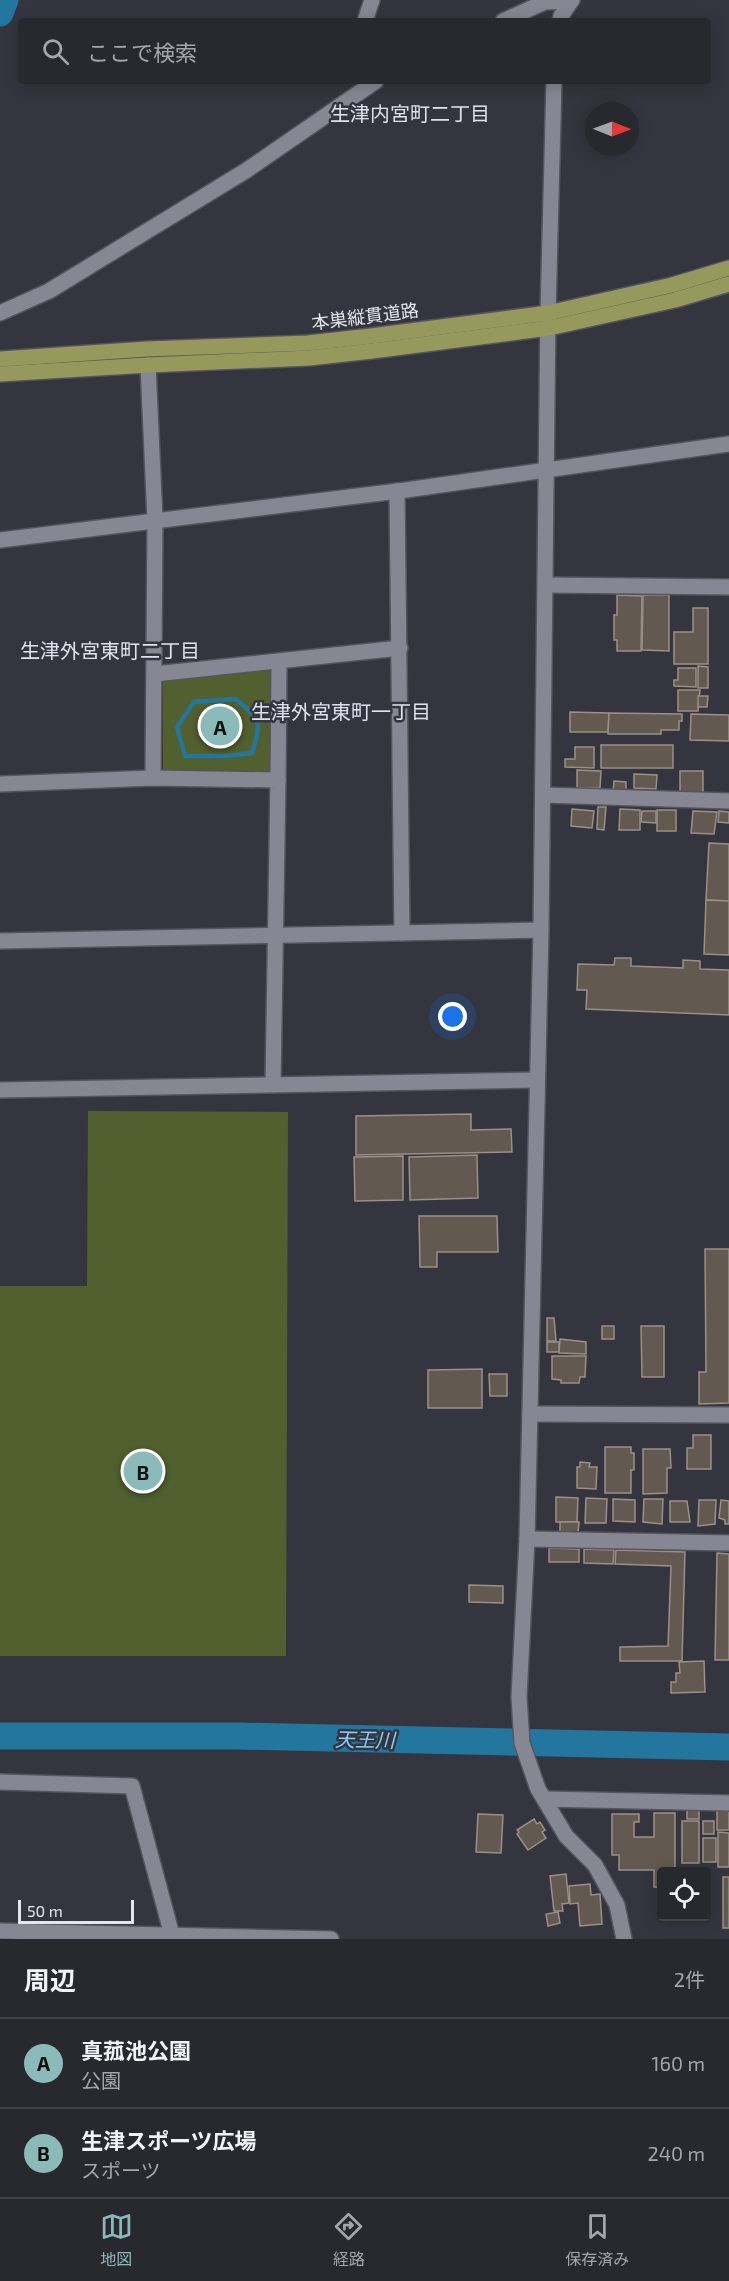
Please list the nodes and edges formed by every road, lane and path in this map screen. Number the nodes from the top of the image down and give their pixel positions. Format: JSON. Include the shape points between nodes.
{"nodes":[{"id":1,"x":372,"y":0,"type":"edge"},
{"id":2,"x":571,"y":1,"type":"edge"},
{"id":3,"x":367,"y":18,"type":"edge"},
{"id":4,"x":510,"y":18,"type":"edge"},
{"id":5,"x":562,"y":18,"type":"edge"},
{"id":6,"x":372,"y":84,"type":"edge"},
{"id":7,"x":554,"y":84,"type":"edge"},
{"id":8,"x":729,"y":268,"type":"edge"},
{"id":9,"x":729,"y":284,"type":"edge"},
{"id":10,"x":0,"y":313,"type":"edge"},
{"id":11,"x":549,"y":321,"type":"junction"},
{"id":12,"x":0,"y":359,"type":"edge"},
{"id":13,"x":148,"y":365,"type":"junction"},
{"id":14,"x":0,"y":374,"type":"edge"},
{"id":15,"x":729,"y":444,"type":"edge"},
{"id":16,"x":547,"y":469,"type":"junction"},
{"id":17,"x":397,"y":491,"type":"junction"},
{"id":18,"x":155,"y":520,"type":"junction"},
{"id":19,"x":0,"y":540,"type":"edge"},
{"id":20,"x":546,"y":585,"type":"junction"},
{"id":21,"x":729,"y":587,"type":"edge"},
{"id":22,"x":400,"y":648,"type":"junction"},
{"id":23,"x":279,"y":661,"type":"junction"},
{"id":24,"x":155,"y":674,"type":"junction"},
{"id":25,"x":153,"y":778,"type":"junction"},
{"id":26,"x":278,"y":780,"type":"junction"},
{"id":27,"x":0,"y":784,"type":"edge"},
{"id":28,"x":543,"y":795,"type":"junction"},
{"id":29,"x":729,"y":801,"type":"edge"},
{"id":30,"x":541,"y":930,"type":"junction"},
{"id":31,"x":402,"y":933,"type":"junction"},
{"id":32,"x":275,"y":935,"type":"junction"},
{"id":33,"x":0,"y":940,"type":"edge"},
{"id":34,"x":537,"y":1080,"type":"junction"},
{"id":35,"x":273,"y":1084,"type":"junction"},
{"id":36,"x":0,"y":1090,"type":"edge"},
{"id":37,"x":530,"y":1414,"type":"junction"},
{"id":38,"x":729,"y":1415,"type":"edge"},
{"id":39,"x":527,"y":1539,"type":"junction"},
{"id":40,"x":729,"y":1543,"type":"edge"},
{"id":41,"x":0,"y":1782,"type":"edge"},
{"id":42,"x":541,"y":1794,"type":"junction"},
{"id":43,"x":729,"y":1803,"type":"edge"},
{"id":44,"x":0,"y":1931,"type":"edge"},
{"id":45,"x":173,"y":1937,"type":"edge"},
{"id":46,"x":331,"y":1939,"type":"edge"},
{"id":47,"x":624,"y":1939,"type":"edge"}],
"edges":[{"from":1,"to":3,"type":"street"},
{"from":2,"to":4,"type":"street","via":[[545,2]]},
{"from":2,"to":5,"type":"street"},
{"from":6,"to":10,"type":"street","via":[[247,170],[49,291]]},
{"from":7,"to":11,"type":"street"},
{"from":8,"to":11,"type":"main road","name":"本巣縦貫道路"},
{"from":9,"to":11,"type":"main road","name":"本巣縦貫道路","via":[[675,300]]},
{"from":11,"to":12,"type":"main road","name":"本巣縦貫道路","via":[[308,343]]},
{"from":11,"to":13,"type":"main road","name":"本巣縦貫道路","via":[[309,358]]},
{"from":11,"to":16,"type":"street"},
{"from":13,"to":14,"type":"main road","name":"本巣縦貫道路"},
{"from":13,"to":18,"type":"street"},
{"from":15,"to":16,"type":"street"},
{"from":16,"to":17,"type":"street"},
{"from":16,"to":20,"type":"street"},
{"from":17,"to":18,"type":"street"},
{"from":17,"to":22,"type":"street"},
{"from":18,"to":19,"type":"street"},
{"from":18,"to":24,"type":"street"},
{"from":20,"to":21,"type":"street"},
{"from":20,"to":28,"type":"street"},
{"from":22,"to":23,"type":"street"},
{"from":22,"to":31,"type":"street"},
{"from":23,"to":24,"type":"street"},
{"from":23,"to":26,"type":"street"},
{"from":24,"to":25,"type":"street"},
{"from":25,"to":26,"type":"street"},
{"from":25,"to":27,"type":"street"},
{"from":26,"to":32,"type":"street"},
{"from":28,"to":29,"type":"street"},
{"from":28,"to":30,"type":"street"},
{"from":30,"to":31,"type":"street"},
{"from":30,"to":34,"type":"street"},
{"from":31,"to":32,"type":"street"},
{"from":32,"to":33,"type":"street"},
{"from":32,"to":35,"type":"street"},
{"from":34,"to":35,"type":"street"},
{"from":34,"to":37,"type":"street"},
{"from":35,"to":36,"type":"street"},
{"from":37,"to":38,"type":"street"},
{"from":37,"to":39,"type":"street"},
{"from":39,"to":40,"type":"street"},
{"from":39,"to":42,"type":"street","via":[[519,1697],[522,1743]]},
{"from":41,"to":45,"type":"street","via":[[132,1786]]},
{"from":42,"to":43,"type":"street"},
{"from":42,"to":47,"type":"street","via":[[566,1836],[595,1865],[617,1905]]},
{"from":44,"to":45,"type":"street"},
{"from":45,"to":46,"type":"street"}]}
